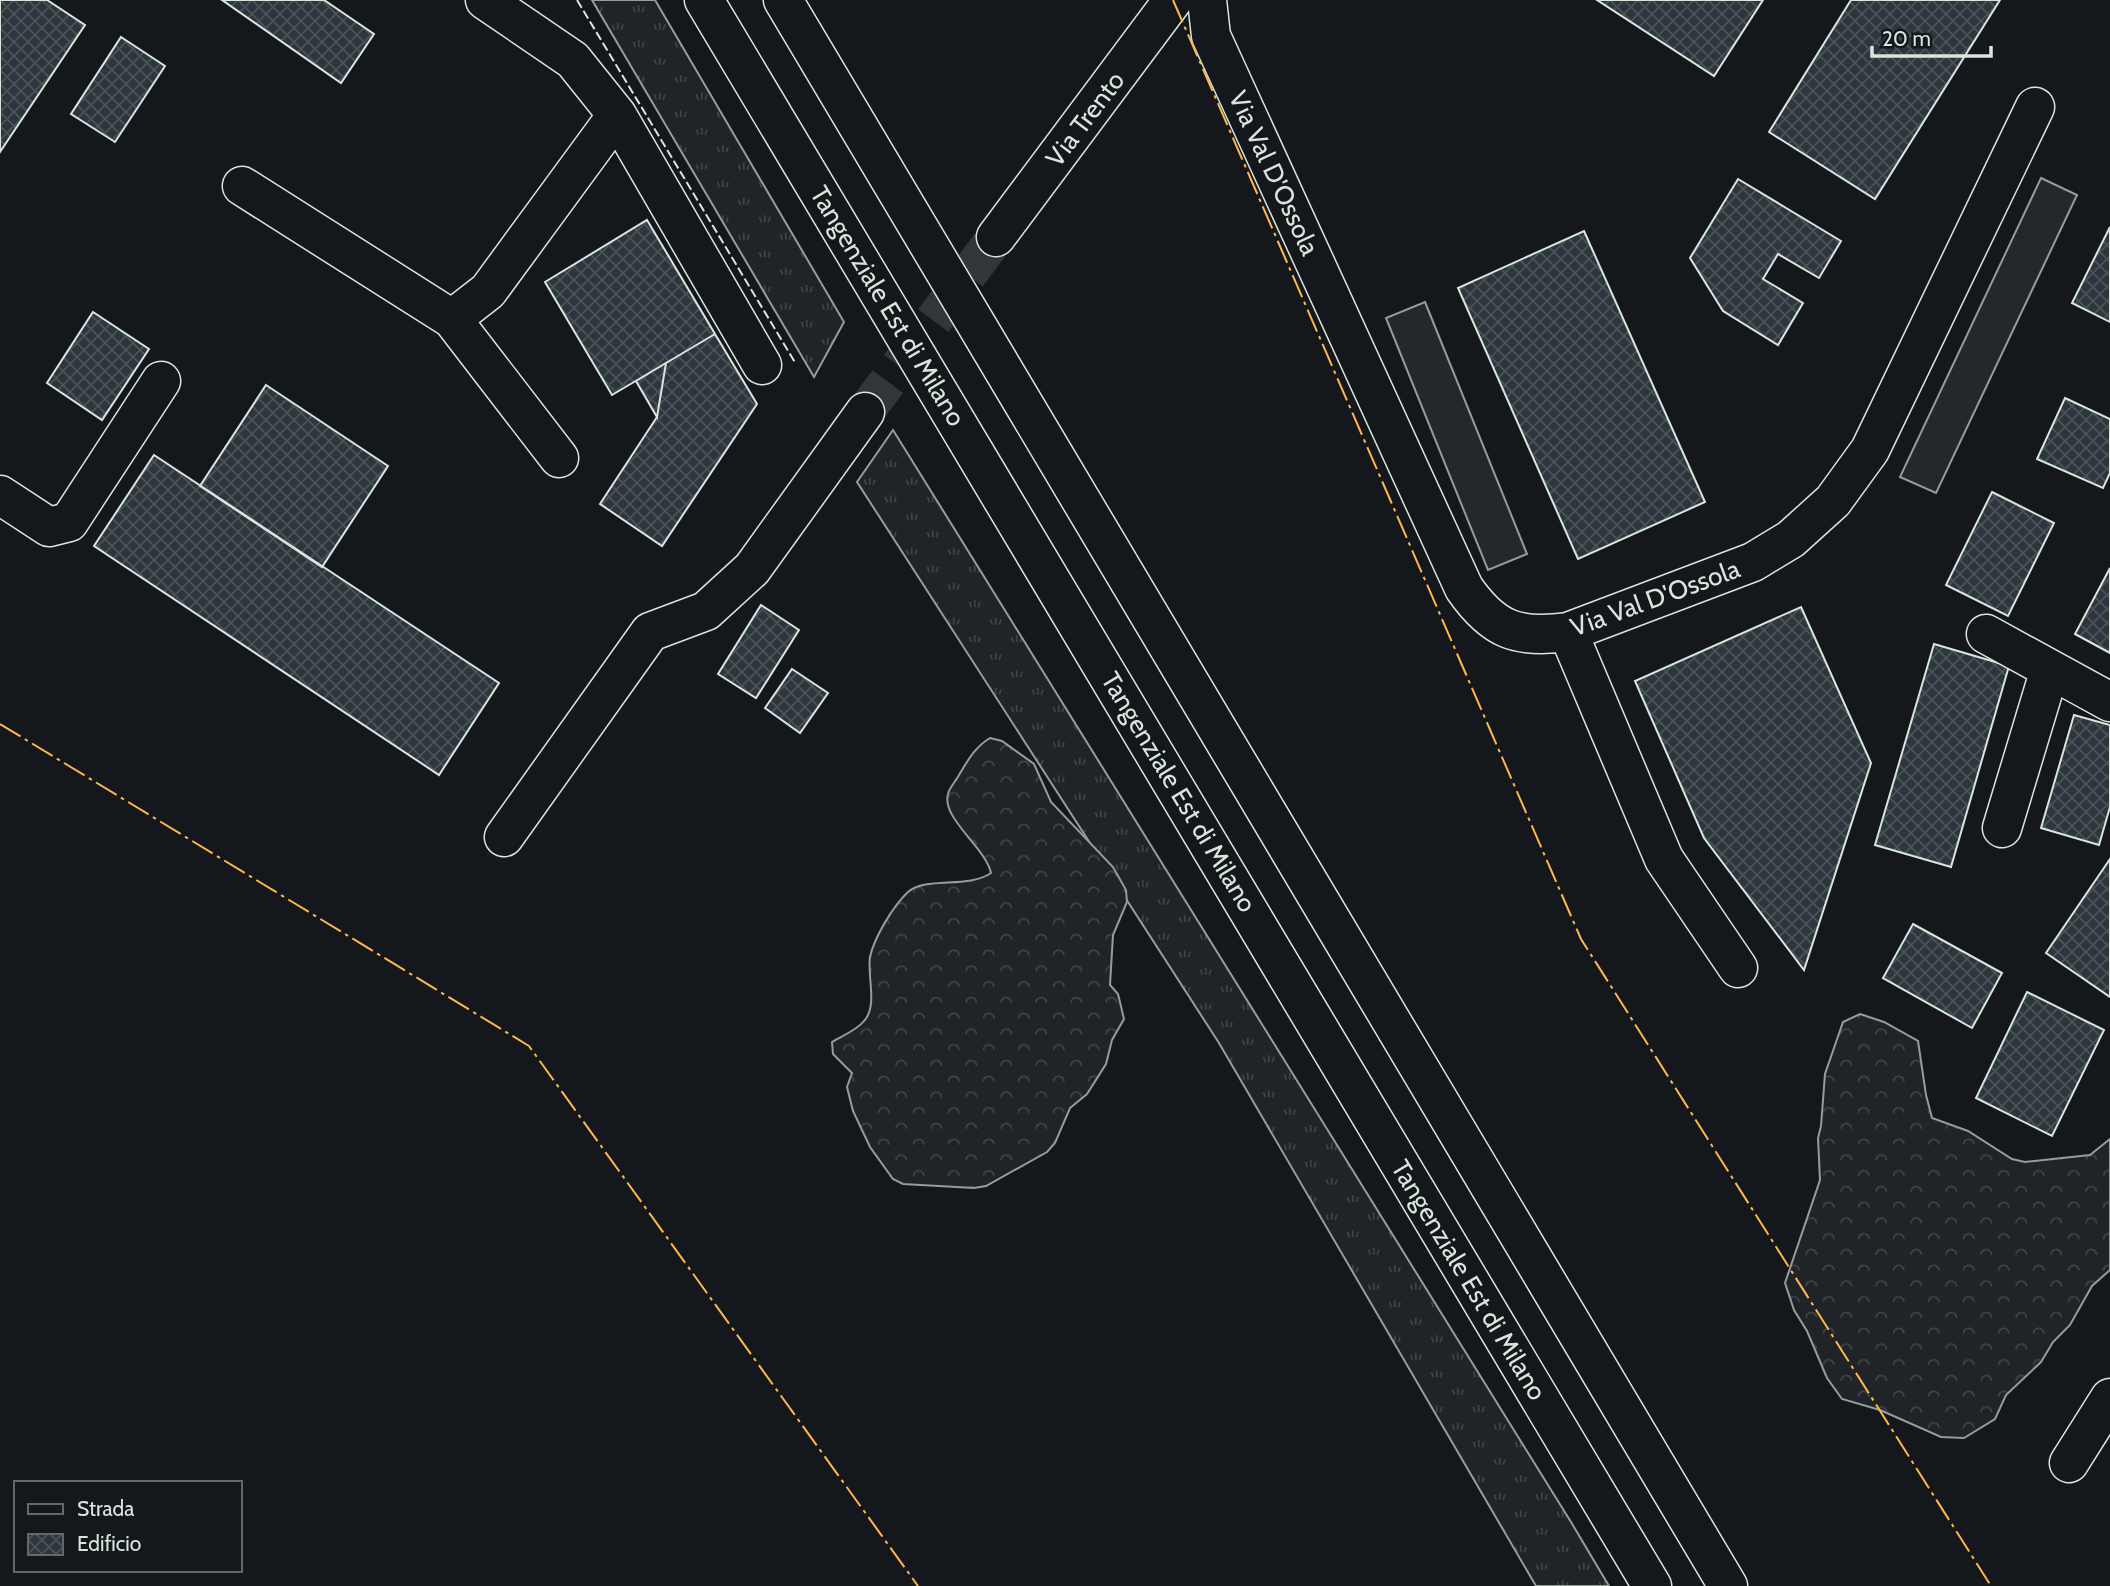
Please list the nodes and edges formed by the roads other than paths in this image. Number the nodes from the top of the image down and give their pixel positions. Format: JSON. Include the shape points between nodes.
{"nodes":[{"id":1,"x":485,"y":0,"type":"edge"},
{"id":2,"x":704,"y":0,"type":"edge"},
{"id":3,"x":783,"y":0,"type":"edge"},
{"id":4,"x":1173,"y":0,"type":"edge"},
{"id":5,"x":1207,"y":0,"type":"edge"},
{"id":6,"x":2035,"y":107,"type":"dead end"},
{"id":7,"x":617,"y":115,"type":"junction"},
{"id":8,"x":242,"y":186,"type":"dead end"},
{"id":9,"x":996,"y":237,"type":"tunnel mouth"},
{"id":10,"x":452,"y":319,"type":"junction"},
{"id":11,"x":762,"y":365,"type":"dead end"},
{"id":12,"x":161,"y":382,"type":"dead end"},
{"id":13,"x":865,"y":412,"type":"tunnel mouth"},
{"id":14,"x":559,"y":458,"type":"dead end"},
{"id":15,"x":0,"y":495,"type":"edge"},
{"id":16,"x":1568,"y":632,"type":"junction"},
{"id":17,"x":1986,"y":634,"type":"dead end"},
{"id":18,"x":2050,"y":669,"type":"junction"},
{"id":19,"x":2110,"y":702,"type":"edge"},
{"id":20,"x":2002,"y":828,"type":"dead end"},
{"id":21,"x":504,"y":838,"type":"dead end"},
{"id":22,"x":1738,"y":968,"type":"dead end"},
{"id":23,"x":2110,"y":1398,"type":"edge"},
{"id":24,"x":2069,"y":1463,"type":"dead end"},
{"id":25,"x":1651,"y":1586,"type":"edge"},
{"id":26,"x":1728,"y":1586,"type":"edge"}],
"edges":[{"from":1,"to":7,"type":"main road","via":[[573,60]]},
{"from":2,"to":25,"type":"main road","name":"Tangenziale Est di Milano"},
{"from":3,"to":26,"type":"main road"},
{"from":4,"to":9,"type":"main road","name":"Via Trento"},
{"from":5,"to":16,"type":"main road","name":"Via Val D'Ossola","via":[[1211,36],[1464,588],[1492,620],[1516,632],[1539,636]]},
{"from":6,"to":16,"type":"main road","name":"Via Val D'Ossola","via":[[1870,450],[1833,501],[1791,539],[1753,562]]},
{"from":7,"to":10,"type":"main road","via":[[488,291]]},
{"from":7,"to":11,"type":"main road"},
{"from":8,"to":10,"type":"main road"},
{"from":10,"to":14,"type":"main road"},
{"from":12,"to":15,"type":"main road","via":[[69,522],[49,527]]},
{"from":13,"to":21,"type":"main road","via":[[752,569],[706,611],[650,632]]},
{"from":16,"to":22,"type":"main road","via":[[1664,859]]},
{"from":17,"to":18,"type":"main road"},
{"from":18,"to":19,"type":"main road"},
{"from":18,"to":20,"type":"main road"},
{"from":23,"to":24,"type":"main road"}]}
